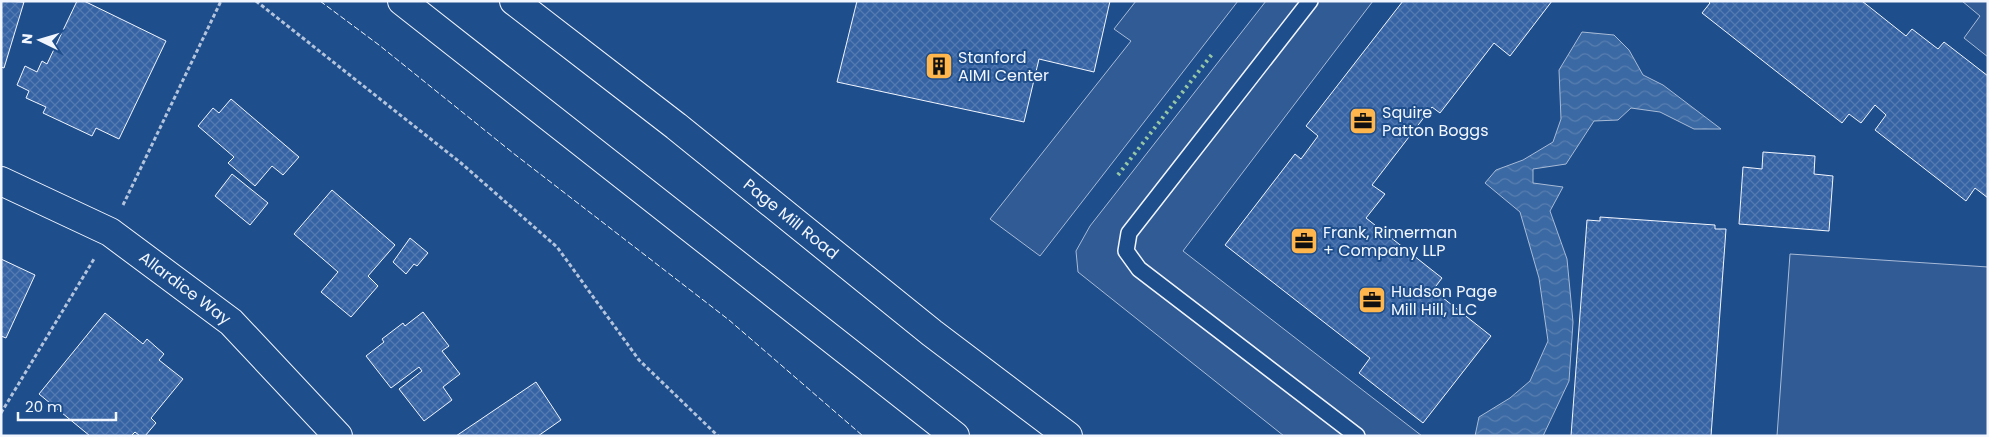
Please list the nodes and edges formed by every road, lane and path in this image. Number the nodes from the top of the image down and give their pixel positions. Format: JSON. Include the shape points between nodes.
{"nodes":[{"id":1,"x":256,"y":1,"type":"edge"},
{"id":2,"x":402,"y":1,"type":"edge"},
{"id":3,"x":514,"y":1,"type":"edge"},
{"id":4,"x":1310,"y":1,"type":"edge"},
{"id":5,"x":1,"y":181,"type":"edge"},
{"id":6,"x":338,"y":436,"type":"edge"},
{"id":7,"x":718,"y":436,"type":"edge"},
{"id":8,"x":955,"y":436,"type":"edge"},
{"id":9,"x":1068,"y":436,"type":"edge"},
{"id":10,"x":1357,"y":436,"type":"edge"}],
"edges":[{"from":1,"to":7,"type":"path","via":[[462,163],[557,247],[640,360]]},
{"from":2,"to":8,"type":"main road"},
{"from":3,"to":9,"type":"main road","name":"Page Mill Road","via":[[676,126],[932,333]]},
{"from":4,"to":10,"type":"lane","via":[[1130,233],[1126,251],[1139,269]]},
{"from":5,"to":6,"type":"main road","name":"Allardice Way","via":[[110,232],[231,322]]}]}
